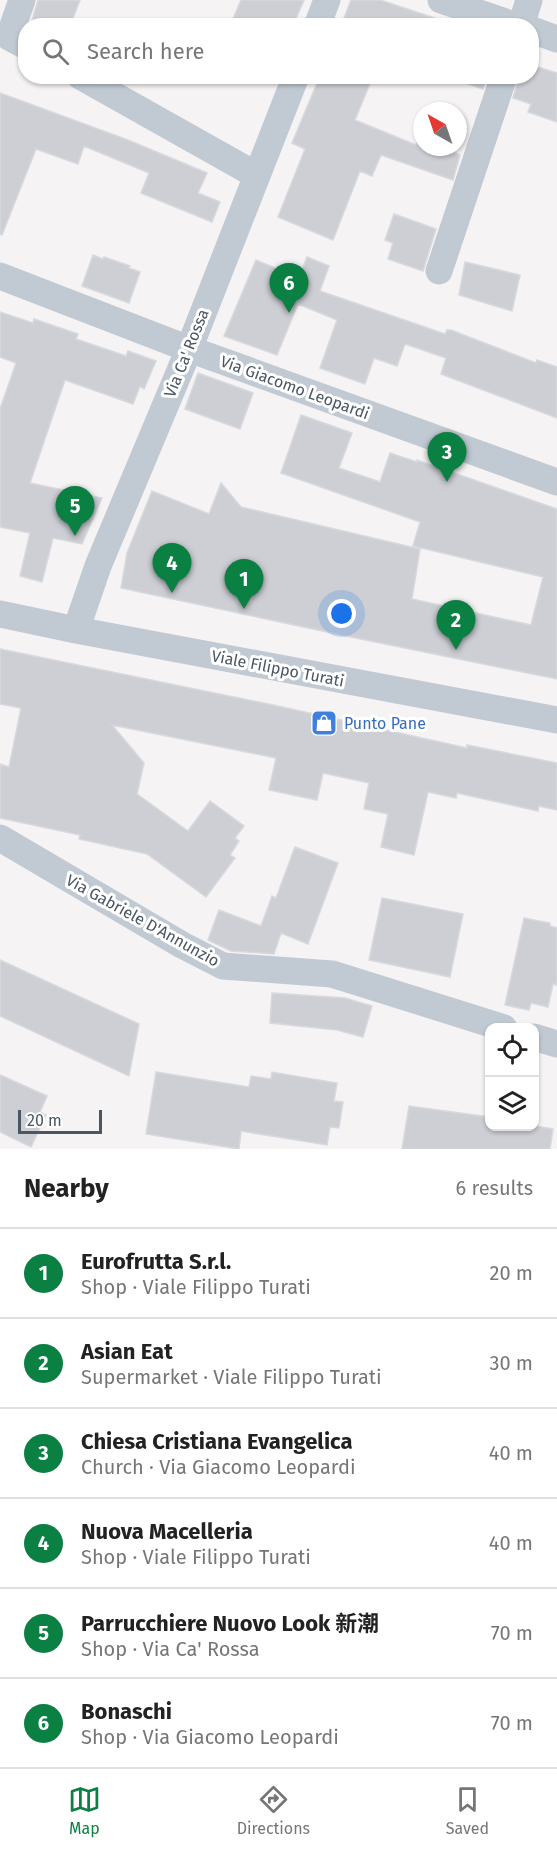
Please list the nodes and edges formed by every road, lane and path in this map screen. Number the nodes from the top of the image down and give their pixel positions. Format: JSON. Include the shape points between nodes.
{"nodes":[{"id":1,"x":22,"y":0,"type":"edge"},
{"id":2,"x":327,"y":0,"type":"edge"},
{"id":3,"x":441,"y":0,"type":"edge"},
{"id":4,"x":529,"y":0,"type":"edge"},
{"id":5,"x":320,"y":18,"type":"edge"},
{"id":6,"x":495,"y":18,"type":"edge"},
{"id":7,"x":522,"y":18,"type":"edge"},
{"id":8,"x":539,"y":33,"type":"edge"},
{"id":9,"x":12,"y":39,"type":"edge"},
{"id":10,"x":557,"y":39,"type":"edge"},
{"id":11,"x":94,"y":84,"type":"edge"},
{"id":12,"x":293,"y":84,"type":"edge"},
{"id":13,"x":501,"y":84,"type":"edge"},
{"id":14,"x":256,"y":175,"type":"junction"},
{"id":15,"x":439,"y":272,"type":"dead end"},
{"id":16,"x":0,"y":276,"type":"edge"},
{"id":17,"x":189,"y":349,"type":"junction"},
{"id":18,"x":557,"y":482,"type":"edge"},
{"id":19,"x":0,"y":614,"type":"edge"},
{"id":20,"x":76,"y":630,"type":"junction"},
{"id":21,"x":557,"y":720,"type":"edge"},
{"id":22,"x":1,"y":841,"type":"edge"},
{"id":23,"x":488,"y":1023,"type":"edge"},
{"id":24,"x":539,"y":1039,"type":"edge"},
{"id":25,"x":557,"y":1044,"type":"edge"}],
"edges":[{"from":1,"to":9,"type":"street"},
{"from":2,"to":5,"type":"street"},
{"from":3,"to":6,"type":"street"},
{"from":4,"to":7,"type":"street"},
{"from":8,"to":10,"type":"street"},
{"from":11,"to":14,"type":"street"},
{"from":12,"to":14,"type":"street","name":"Via Ca' Rossa"},
{"from":13,"to":15,"type":"street"},
{"from":14,"to":17,"type":"street","name":"Via Ca' Rossa"},
{"from":16,"to":17,"type":"street","name":"Via Giacomo Leopardi"},
{"from":17,"to":18,"type":"street","name":"Via Giacomo Leopardi"},
{"from":17,"to":20,"type":"street","name":"Via Ca' Rossa","via":[[98,566]]},
{"from":19,"to":20,"type":"street","name":"Viale Filippo Turati"},
{"from":20,"to":21,"type":"street","name":"Viale Filippo Turati"},
{"from":22,"to":23,"type":"street","name":"Via Gabriele D'Annunzio","via":[[223,966],[332,974]]},
{"from":24,"to":25,"type":"street"}]}
